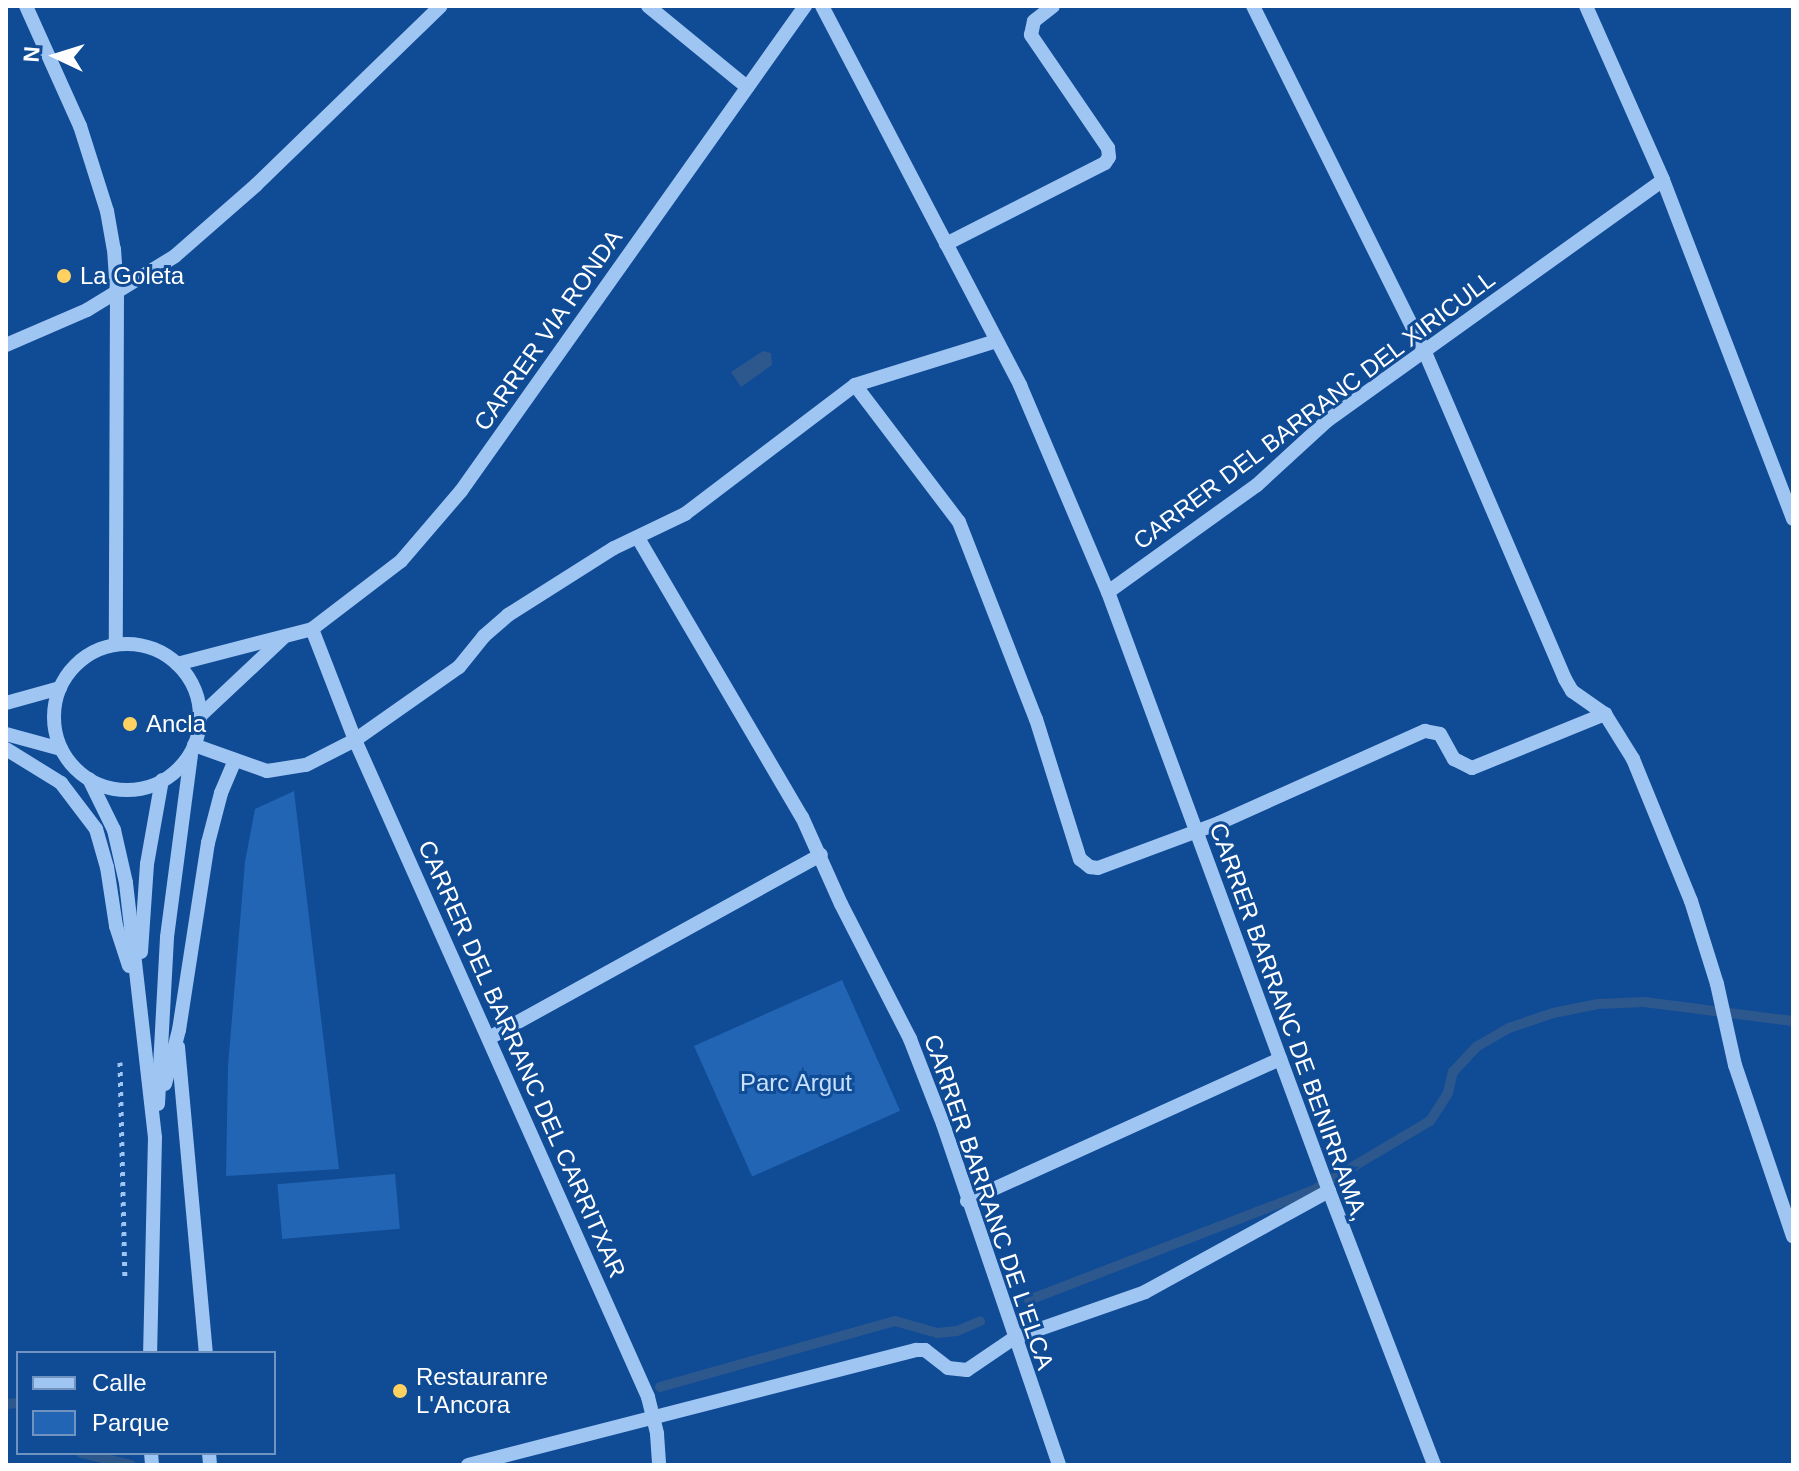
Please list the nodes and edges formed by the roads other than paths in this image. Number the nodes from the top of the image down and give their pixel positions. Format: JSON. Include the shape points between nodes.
{"nodes":[{"id":1,"x":26,"y":6,"type":"edge"},
{"id":2,"x":441,"y":6,"type":"edge"},
{"id":3,"x":648,"y":6,"type":"edge"},
{"id":4,"x":805,"y":6,"type":"edge"},
{"id":5,"x":822,"y":6,"type":"edge"},
{"id":6,"x":1053,"y":6,"type":"edge"},
{"id":7,"x":1253,"y":6,"type":"edge"},
{"id":8,"x":1586,"y":6,"type":"edge"},
{"id":9,"x":747,"y":87,"type":"junction"},
{"id":10,"x":1663,"y":180,"type":"junction"},
{"id":11,"x":946,"y":244,"type":"junction"},
{"id":12,"x":117,"y":293,"type":"junction"},
{"id":13,"x":996,"y":341,"type":"junction"},
{"id":14,"x":6,"y":345,"type":"edge"},
{"id":15,"x":1424,"y":350,"type":"junction"},
{"id":16,"x":855,"y":385,"type":"junction"},
{"id":17,"x":1793,"y":519,"type":"edge"},
{"id":18,"x":638,"y":538,"type":"junction"},
{"id":19,"x":1108,"y":592,"type":"junction"},
{"id":20,"x":312,"y":629,"type":"junction"},
{"id":21,"x":286,"y":635,"type":"junction"},
{"id":22,"x":116,"y":644,"type":"junction"},
{"id":23,"x":177,"y":664,"type":"junction"},
{"id":24,"x":60,"y":688,"type":"junction"},
{"id":25,"x":6,"y":703,"type":"edge"},
{"id":26,"x":1605,"y":714,"type":"junction"},
{"id":27,"x":200,"y":716,"type":"junction"},
{"id":28,"x":6,"y":734,"type":"edge"},
{"id":29,"x":355,"y":740,"type":"junction"},
{"id":30,"x":192,"y":747,"type":"junction"},
{"id":31,"x":6,"y":749,"type":"edge"},
{"id":32,"x":61,"y":749,"type":"junction"},
{"id":33,"x":235,"y":760,"type":"junction"},
{"id":34,"x":89,"y":779,"type":"junction"},
{"id":35,"x":162,"y":780,"type":"junction"},
{"id":36,"x":1195,"y":832,"type":"junction"},
{"id":37,"x":821,"y":855,"type":"junction"},
{"id":38,"x":138,"y":993,"type":"junction"},
{"id":39,"x":177,"y":1038,"type":"junction"},
{"id":40,"x":489,"y":1038,"type":"junction"},
{"id":41,"x":1280,"y":1059,"type":"junction"},
{"id":42,"x":158,"y":1112,"type":"junction"},
{"id":43,"x":155,"y":1137,"type":"junction"},
{"id":44,"x":1329,"y":1191,"type":"junction"},
{"id":45,"x":967,"y":1201,"type":"junction"},
{"id":46,"x":1793,"y":1236,"type":"edge"},
{"id":47,"x":1014,"y":1338,"type":"junction"},
{"id":48,"x":150,"y":1351,"type":"edge"},
{"id":49,"x":206,"y":1351,"type":"edge"},
{"id":50,"x":654,"y":1418,"type":"junction"},
{"id":51,"x":468,"y":1465,"type":"edge"},
{"id":52,"x":659,"y":1465,"type":"edge"},
{"id":53,"x":1059,"y":1465,"type":"edge"},
{"id":54,"x":1434,"y":1465,"type":"edge"}],
"edges":[{"from":1,"to":12,"type":"street","via":[[67,92],[93,165],[114,249]]},
{"from":2,"to":12,"type":"street","via":[[245,195],[175,256]]},
{"from":3,"to":9,"type":"street"},
{"from":4,"to":9,"type":"street","name":"CARRER VIA RONDA"},
{"from":5,"to":11,"type":"street","name":"CARRER BARRANC DE BENIRRAMA,"},
{"from":6,"to":11,"type":"street","via":[[1034,21],[1031,35],[1108,148],[1109,157]]},
{"from":7,"to":15,"type":"street"},
{"from":8,"to":10,"type":"street"},
{"from":9,"to":20,"type":"street","name":"CARRER VIA RONDA","via":[[445,512],[401,561]]},
{"from":10,"to":15,"type":"street","name":"CARRER DEL BARRANC DEL XIRICULL"},
{"from":10,"to":17,"type":"street"},
{"from":11,"to":13,"type":"street","name":"CARRER BARRANC DE BENIRRAMA,"},
{"from":12,"to":14,"type":"street"},
{"from":12,"to":22,"type":"street"},
{"from":13,"to":16,"type":"street"},
{"from":13,"to":19,"type":"street","name":"CARRER BARRANC DE BENIRRAMA,"},
{"from":15,"to":19,"type":"street","name":"CARRER DEL BARRANC DEL XIRICULL","via":[[1328,420],[1257,485]]},
{"from":15,"to":26,"type":"street","via":[[1565,679],[1572,691]]},
{"from":16,"to":18,"type":"street","via":[[685,514]]},
{"from":16,"to":36,"type":"street","via":[[959,522],[1036,719],[1080,859],[1098,868]]},
{"from":18,"to":29,"type":"street","via":[[508,615],[459,667]]},
{"from":18,"to":37,"type":"street","name":"CARRER BARRANC DE L'ELCA"},
{"from":19,"to":36,"type":"street","name":"CARRER BARRANC DE BENIRRAMA,"},
{"from":20,"to":21,"type":"street","name":"CARRER VIA RONDA"},
{"from":20,"to":29,"type":"street","name":"CARRER DEL BARRANC DEL CARRITXAR"},
{"from":21,"to":23,"type":"street","name":"CARRER VIA RONDA"},
{"from":21,"to":27,"type":"street"},
{"from":22,"to":23,"type":"street","via":[[159,651]]},
{"from":22,"to":24,"type":"street","via":[[82,659]]},
{"from":23,"to":27,"type":"street","via":[[193,687]]},
{"from":24,"to":25,"type":"street"},
{"from":24,"to":32,"type":"street","via":[[55,728]]},
{"from":26,"to":36,"type":"street","via":[[1472,768],[1454,759],[1440,734],[1425,731]]},
{"from":26,"to":46,"type":"street","via":[[1633,759],[1691,901],[1759,1142]]},
{"from":27,"to":30,"type":"street"},
{"from":28,"to":32,"type":"street"},
{"from":29,"to":33,"type":"street","via":[[291,770],[267,771]]},
{"from":29,"to":40,"type":"street","name":"CARRER DEL BARRANC DEL CARRITXAR"},
{"from":30,"to":33,"type":"street"},
{"from":30,"to":35,"type":"street"},
{"from":30,"to":42,"type":"street","via":[[167,937]]},
{"from":31,"to":38,"type":"street","via":[[61,783],[96,829],[116,926]]},
{"from":32,"to":34,"type":"street"},
{"from":33,"to":39,"type":"street","via":[[208,843]]},
{"from":34,"to":35,"type":"street","via":[[128,789]]},
{"from":34,"to":38,"type":"street","via":[[121,856]]},
{"from":35,"to":38,"type":"street","via":[[147,864]]},
{"from":36,"to":41,"type":"street","name":"CARRER BARRANC DE BENIRRAMA,"},
{"from":37,"to":40,"type":"street"},
{"from":37,"to":45,"type":"street","name":"CARRER BARRANC DE L'ELCA","via":[[910,1039]]},
{"from":38,"to":43,"type":"street"},
{"from":39,"to":42,"type":"street"},
{"from":39,"to":49,"type":"street"},
{"from":40,"to":50,"type":"street","name":"CARRER DEL BARRANC DEL CARRITXAR"},
{"from":41,"to":44,"type":"street","name":"CARRER BARRANC DE BENIRRAMA,"},
{"from":41,"to":45,"type":"street"},
{"from":42,"to":43,"type":"street"},
{"from":43,"to":48,"type":"street"},
{"from":44,"to":47,"type":"street","via":[[1145,1292]]},
{"from":44,"to":54,"type":"street","name":"CARRER BARRANC DE BENIRRAMA,"},
{"from":45,"to":47,"type":"street","name":"CARRER BARRANC DE L'ELCA"},
{"from":47,"to":50,"type":"street","via":[[967,1370],[948,1368],[925,1350],[916,1350]]},
{"from":47,"to":53,"type":"street","name":"CARRER BARRANC DE L'ELCA"},
{"from":50,"to":51,"type":"street"},
{"from":50,"to":52,"type":"street","name":"CARRER DEL BARRANC DEL CARRITXAR"}]}
